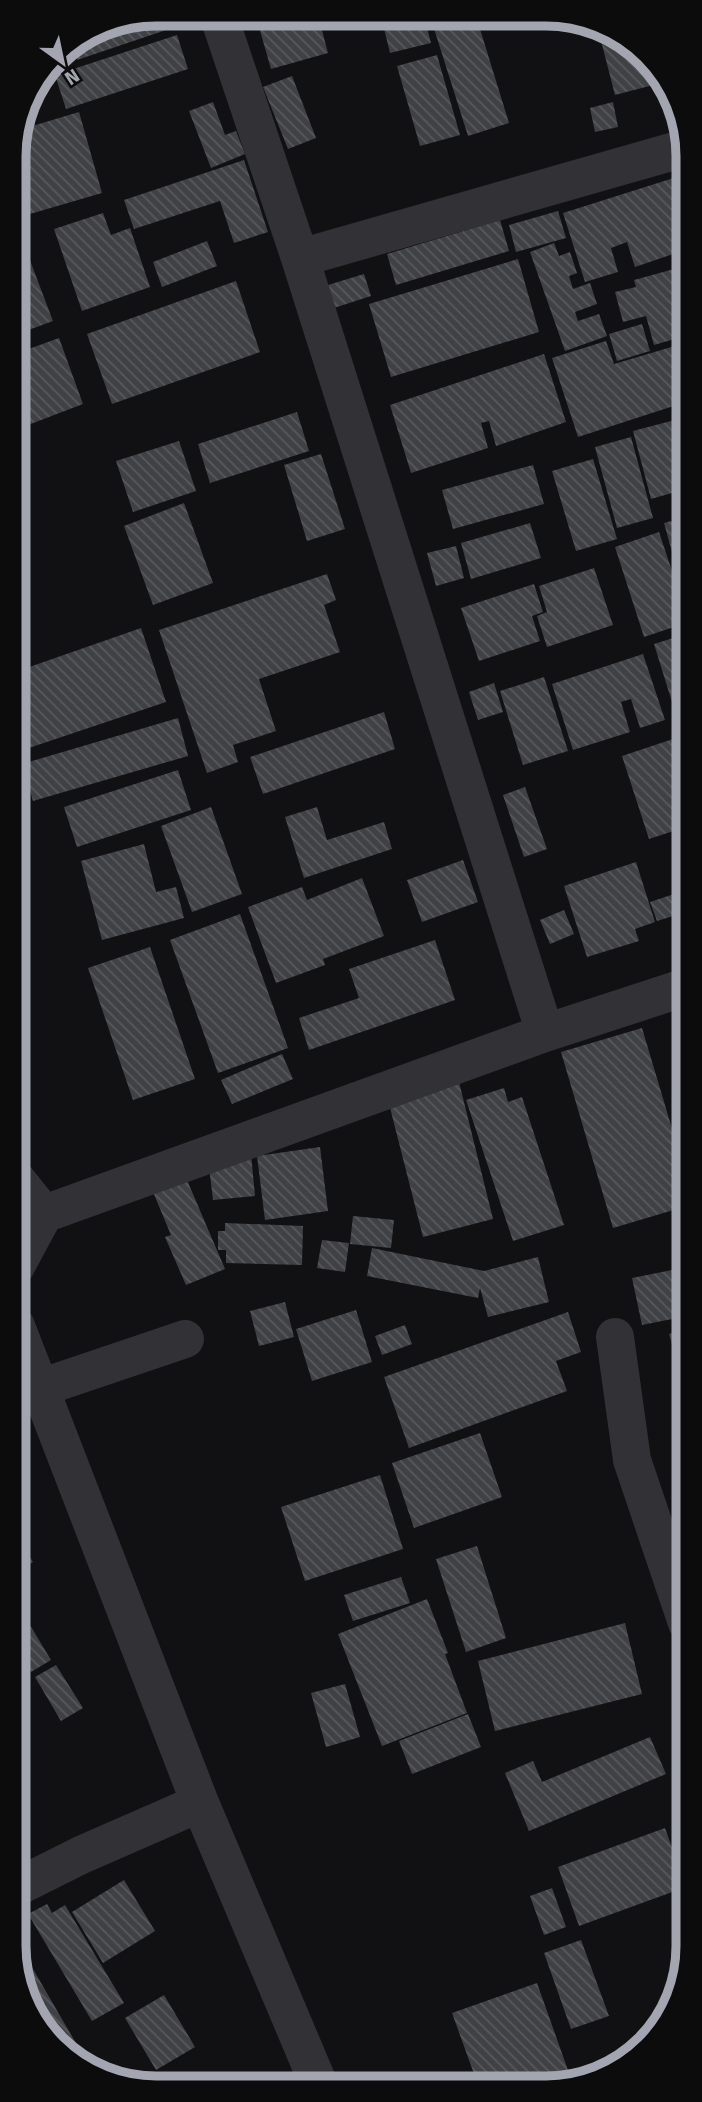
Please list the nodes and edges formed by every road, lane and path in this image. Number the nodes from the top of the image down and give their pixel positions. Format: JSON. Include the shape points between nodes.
{"nodes":[{"id":1,"x":222,"y":26,"type":"edge"},
{"id":2,"x":675,"y":151,"type":"edge"},
{"id":3,"x":300,"y":258,"type":"junction"},
{"id":4,"x":676,"y":990,"type":"edge"},
{"id":5,"x":545,"y":1033,"type":"junction"},
{"id":6,"x":26,"y":1192,"type":"edge"},
{"id":7,"x":44,"y":1214,"type":"junction"},
{"id":8,"x":26,"y":1246,"type":"edge"},
{"id":9,"x":615,"y":1337,"type":"dead end"},
{"id":10,"x":185,"y":1339,"type":"dead end"},
{"id":11,"x":26,"y":1353,"type":"edge"},
{"id":12,"x":40,"y":1388,"type":"junction"},
{"id":13,"x":675,"y":1588,"type":"edge"},
{"id":14,"x":200,"y":1803,"type":"junction"},
{"id":15,"x":26,"y":1882,"type":"edge"},
{"id":16,"x":315,"y":2076,"type":"edge"}],
"edges":[{"from":1,"to":3,"type":"street"},
{"from":2,"to":3,"type":"street"},
{"from":3,"to":5,"type":"street"},
{"from":4,"to":5,"type":"street"},
{"from":5,"to":7,"type":"street"},
{"from":6,"to":7,"type":"street"},
{"from":7,"to":8,"type":"street"},
{"from":9,"to":13,"type":"street","via":[[632,1460]]},
{"from":10,"to":12,"type":"street"},
{"from":11,"to":12,"type":"street"},
{"from":12,"to":14,"type":"street"},
{"from":14,"to":15,"type":"street"},
{"from":14,"to":16,"type":"street"}]}
